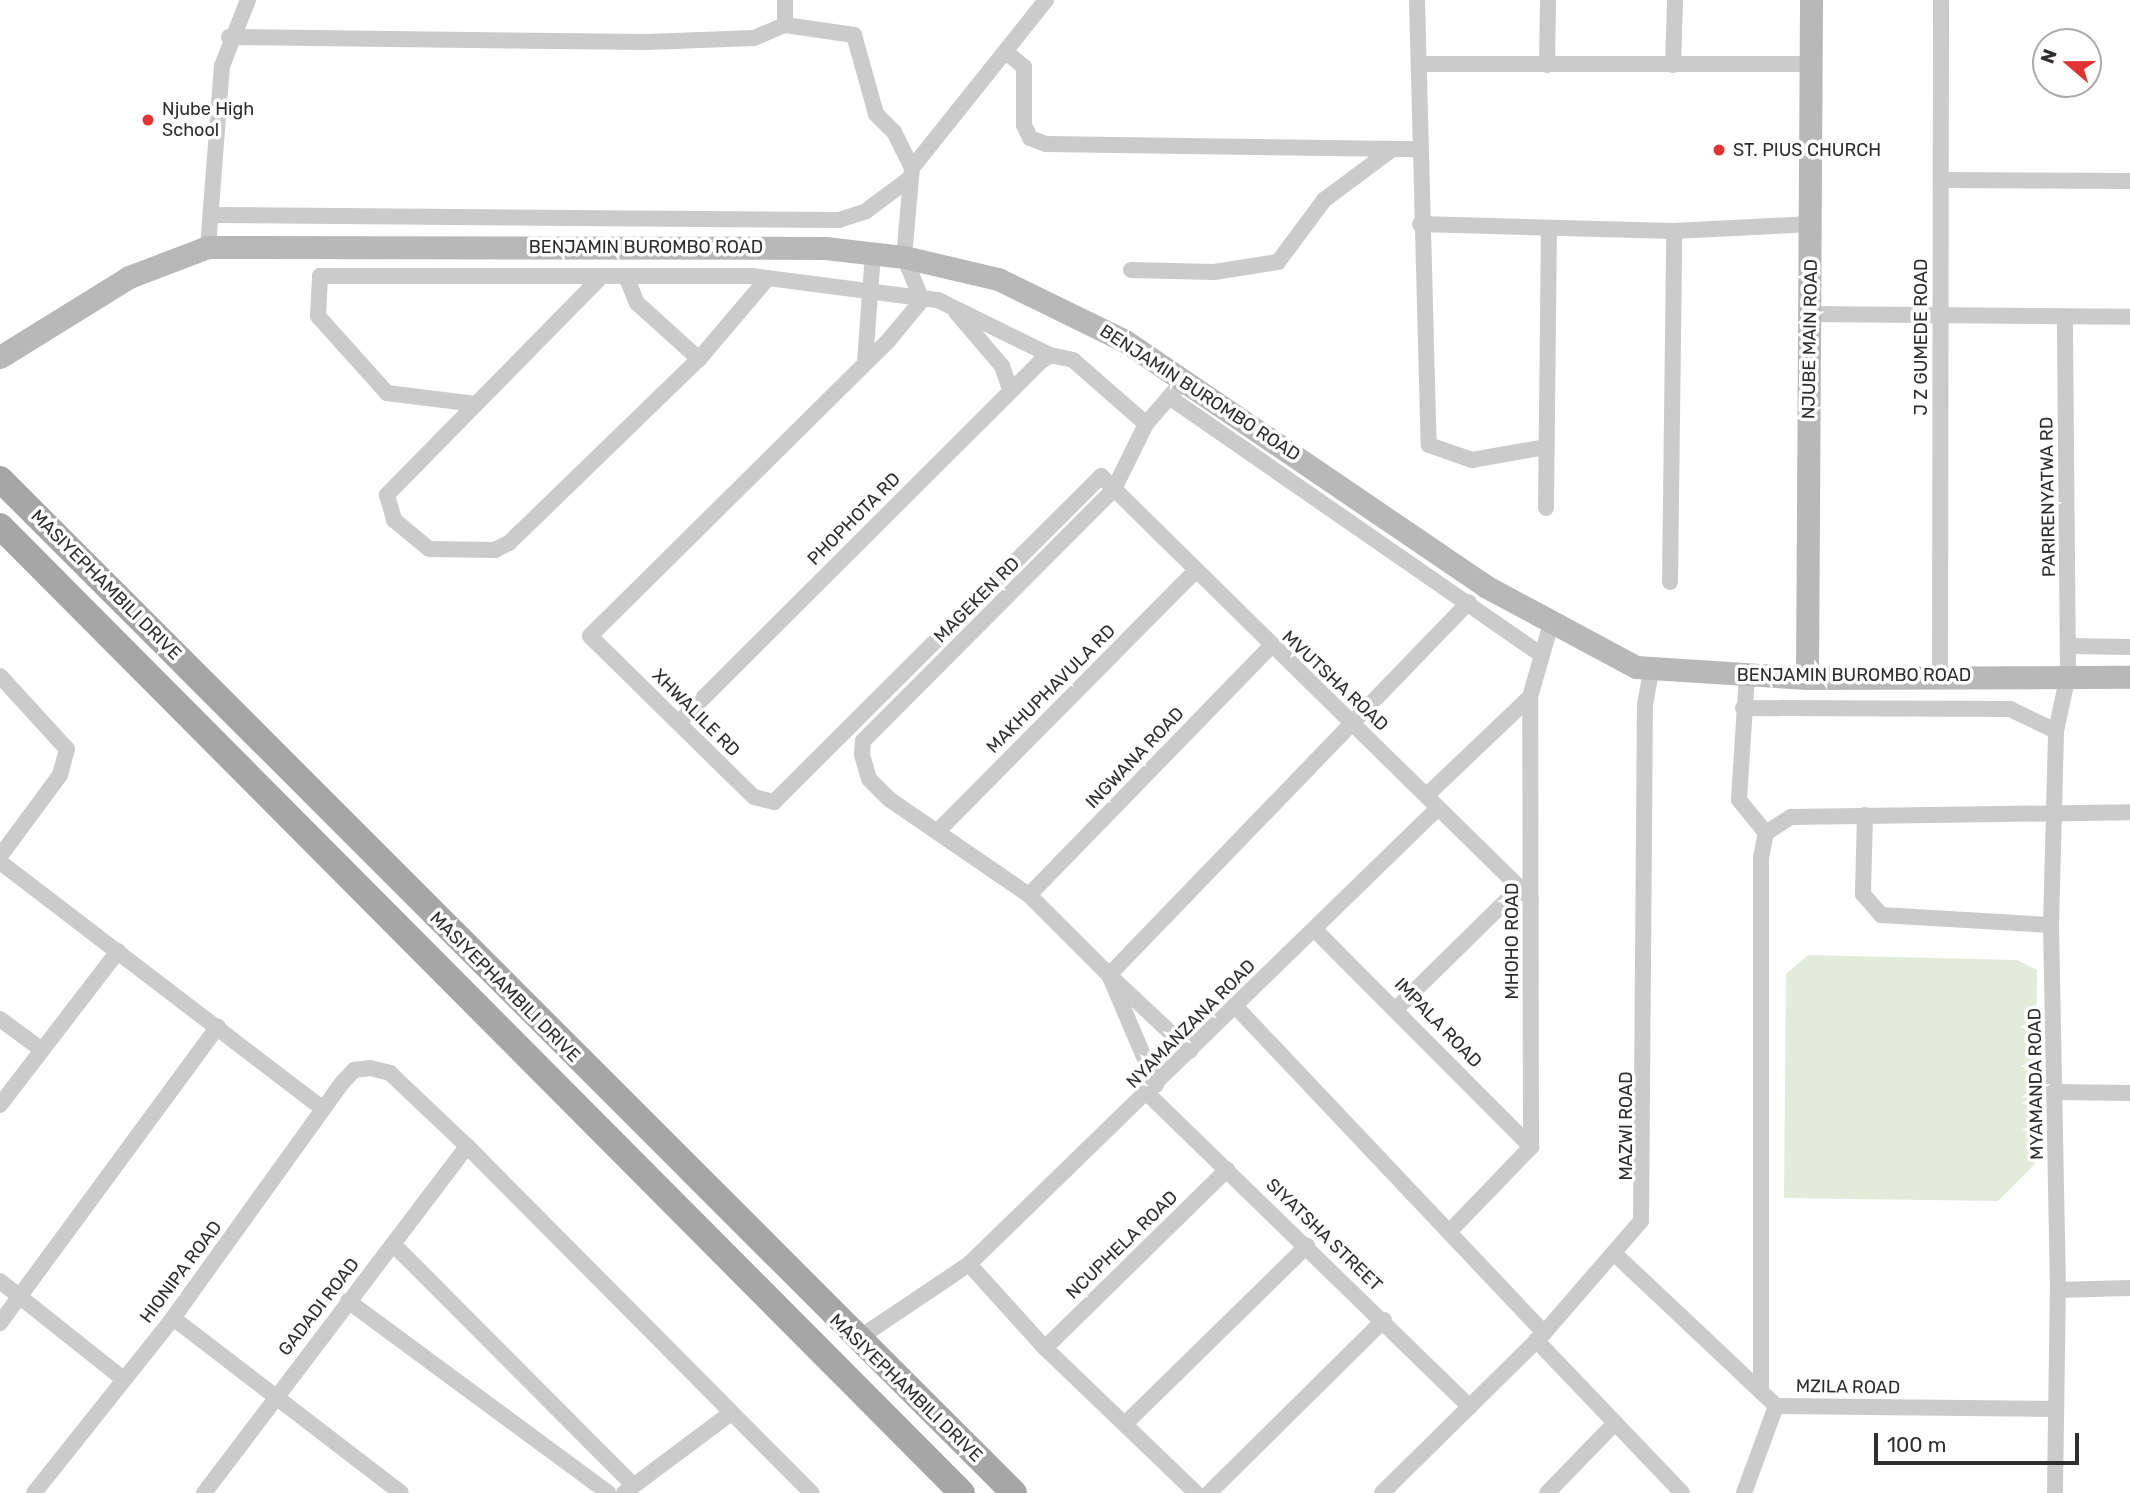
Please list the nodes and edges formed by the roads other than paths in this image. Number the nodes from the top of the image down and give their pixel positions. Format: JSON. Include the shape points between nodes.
{"nodes":[{"id":1,"x":248,"y":0,"type":"edge"},
{"id":2,"x":785,"y":0,"type":"edge"},
{"id":3,"x":1046,"y":0,"type":"edge"},
{"id":4,"x":1417,"y":0,"type":"edge"},
{"id":5,"x":1548,"y":0,"type":"edge"},
{"id":6,"x":1675,"y":0,"type":"edge"},
{"id":7,"x":1811,"y":0,"type":"edge"},
{"id":8,"x":1941,"y":0,"type":"edge"},
{"id":9,"x":785,"y":25,"type":"junction"},
{"id":10,"x":229,"y":37,"type":"junction"},
{"id":11,"x":1007,"y":53,"type":"junction"},
{"id":12,"x":1420,"y":64,"type":"junction"},
{"id":13,"x":1812,"y":64,"type":"junction"},
{"id":14,"x":1547,"y":65,"type":"junction"},
{"id":15,"x":1673,"y":65,"type":"junction"},
{"id":16,"x":1393,"y":149,"type":"junction"},
{"id":17,"x":1419,"y":149,"type":"junction"},
{"id":18,"x":910,"y":174,"type":"junction"},
{"id":19,"x":1941,"y":180,"type":"junction"},
{"id":20,"x":2130,"y":181,"type":"edge"},
{"id":21,"x":212,"y":215,"type":"junction"},
{"id":22,"x":1420,"y":224,"type":"junction"},
{"id":23,"x":1811,"y":224,"type":"junction"},
{"id":24,"x":1549,"y":230,"type":"junction"},
{"id":25,"x":1674,"y":231,"type":"junction"},
{"id":26,"x":208,"y":247,"type":"junction"},
{"id":27,"x":873,"y":253,"type":"junction"},
{"id":28,"x":904,"y":257,"type":"junction"},
{"id":29,"x":1131,"y":270,"type":"dead end"},
{"id":30,"x":602,"y":276,"type":"junction"},
{"id":31,"x":626,"y":276,"type":"junction"},
{"id":32,"x":768,"y":278,"type":"junction"},
{"id":33,"x":869,"y":291,"type":"junction"},
{"id":34,"x":922,"y":300,"type":"junction"},
{"id":35,"x":949,"y":304,"type":"junction"},
{"id":36,"x":1810,"y":314,"type":"junction"},
{"id":37,"x":2130,"y":317,"type":"edge"},
{"id":38,"x":1940,"y":318,"type":"junction"},
{"id":39,"x":2065,"y":319,"type":"junction"},
{"id":40,"x":1057,"y":355,"type":"junction"},
{"id":41,"x":0,"y":357,"type":"edge"},
{"id":42,"x":699,"y":359,"type":"junction"},
{"id":43,"x":865,"y":362,"type":"junction"},
{"id":44,"x":1177,"y":388,"type":"junction"},
{"id":45,"x":1010,"y":389,"type":"junction"},
{"id":46,"x":476,"y":404,"type":"junction"},
{"id":47,"x":1146,"y":424,"type":"junction"},
{"id":48,"x":1546,"y":447,"type":"junction"},
{"id":49,"x":0,"y":479,"type":"edge"},
{"id":50,"x":1114,"y":489,"type":"junction"},
{"id":51,"x":1546,"y":508,"type":"dead end"},
{"id":52,"x":0,"y":526,"type":"edge"},
{"id":53,"x":1193,"y":573,"type":"junction"},
{"id":54,"x":1671,"y":582,"type":"dead end"},
{"id":55,"x":1469,"y":602,"type":"junction"},
{"id":56,"x":1551,"y":624,"type":"junction"},
{"id":57,"x":2068,"y":646,"type":"junction"},
{"id":58,"x":1269,"y":647,"type":"junction"},
{"id":59,"x":2130,"y":647,"type":"edge"},
{"id":60,"x":1540,"y":654,"type":"junction"},
{"id":61,"x":1636,"y":667,"type":"junction"},
{"id":62,"x":1940,"y":674,"type":"junction"},
{"id":63,"x":1747,"y":675,"type":"junction"},
{"id":64,"x":0,"y":676,"type":"edge"},
{"id":65,"x":2068,"y":676,"type":"junction"},
{"id":66,"x":2130,"y":677,"type":"edge"},
{"id":67,"x":1807,"y":678,"type":"junction"},
{"id":68,"x":1530,"y":697,"type":"junction"},
{"id":69,"x":1743,"y":708,"type":"junction"},
{"id":70,"x":679,"y":722,"type":"junction"},
{"id":71,"x":1354,"y":722,"type":"junction"},
{"id":72,"x":2056,"y":731,"type":"junction"},
{"id":73,"x":1427,"y":794,"type":"junction"},
{"id":74,"x":1438,"y":808,"type":"junction"},
{"id":75,"x":2055,"y":813,"type":"junction"},
{"id":76,"x":2130,"y":813,"type":"edge"},
{"id":77,"x":1865,"y":815,"type":"junction"},
{"id":78,"x":937,"y":832,"type":"junction"},
{"id":79,"x":1766,"y":833,"type":"junction"},
{"id":80,"x":0,"y":856,"type":"edge"},
{"id":81,"x":0,"y":862,"type":"edge"},
{"id":82,"x":1526,"y":893,"type":"junction"},
{"id":83,"x":1029,"y":895,"type":"junction"},
{"id":84,"x":2052,"y":925,"type":"junction"},
{"id":85,"x":1314,"y":929,"type":"junction"},
{"id":86,"x":118,"y":951,"type":"junction"},
{"id":87,"x":1109,"y":975,"type":"junction"},
{"id":88,"x":1236,"y":1007,"type":"junction"},
{"id":89,"x":1398,"y":1007,"type":"junction"},
{"id":90,"x":0,"y":1019,"type":"edge"},
{"id":91,"x":218,"y":1026,"type":"junction"},
{"id":92,"x":42,"y":1050,"type":"junction"},
{"id":93,"x":1189,"y":1051,"type":"junction"},
{"id":94,"x":1152,"y":1089,"type":"junction"},
{"id":95,"x":2057,"y":1092,"type":"junction"},
{"id":96,"x":2130,"y":1093,"type":"edge"},
{"id":97,"x":0,"y":1105,"type":"edge"},
{"id":98,"x":323,"y":1109,"type":"junction"},
{"id":99,"x":467,"y":1146,"type":"junction"},
{"id":100,"x":1531,"y":1147,"type":"junction"},
{"id":101,"x":1227,"y":1170,"type":"junction"},
{"id":102,"x":1452,"y":1229,"type":"junction"},
{"id":103,"x":393,"y":1244,"type":"junction"},
{"id":104,"x":1307,"y":1246,"type":"junction"},
{"id":105,"x":1616,"y":1255,"type":"junction"},
{"id":106,"x":969,"y":1264,"type":"junction"},
{"id":107,"x":0,"y":1281,"type":"edge"},
{"id":108,"x":2130,"y":1288,"type":"edge"},
{"id":109,"x":2059,"y":1290,"type":"junction"},
{"id":110,"x":20,"y":1297,"type":"junction"},
{"id":111,"x":348,"y":1301,"type":"junction"},
{"id":112,"x":173,"y":1318,"type":"junction"},
{"id":113,"x":1384,"y":1320,"type":"junction"},
{"id":114,"x":0,"y":1323,"type":"edge"},
{"id":115,"x":1540,"y":1336,"type":"junction"},
{"id":116,"x":856,"y":1340,"type":"junction"},
{"id":117,"x":1045,"y":1348,"type":"junction"},
{"id":118,"x":122,"y":1378,"type":"junction"},
{"id":119,"x":1761,"y":1392,"type":"junction"},
{"id":120,"x":274,"y":1396,"type":"junction"},
{"id":121,"x":1776,"y":1406,"type":"junction"},
{"id":122,"x":1470,"y":1407,"type":"junction"},
{"id":123,"x":2054,"y":1409,"type":"junction"},
{"id":124,"x":732,"y":1413,"type":"junction"},
{"id":125,"x":1127,"y":1422,"type":"junction"},
{"id":126,"x":1615,"y":1423,"type":"junction"},
{"id":127,"x":628,"y":1489,"type":"edge"},
{"id":128,"x":34,"y":1493,"type":"edge"},
{"id":129,"x":204,"y":1493,"type":"edge"},
{"id":130,"x":401,"y":1493,"type":"edge"},
{"id":131,"x":608,"y":1493,"type":"edge"},
{"id":132,"x":812,"y":1493,"type":"edge"},
{"id":133,"x":962,"y":1493,"type":"edge"},
{"id":134,"x":1013,"y":1493,"type":"edge"},
{"id":135,"x":1196,"y":1493,"type":"edge"},
{"id":136,"x":1209,"y":1493,"type":"edge"},
{"id":137,"x":1382,"y":1493,"type":"edge"},
{"id":138,"x":1546,"y":1493,"type":"edge"},
{"id":139,"x":1682,"y":1493,"type":"edge"},
{"id":140,"x":1744,"y":1493,"type":"edge"},
{"id":141,"x":2054,"y":1493,"type":"edge"}],
"edges":[{"from":1,"to":10,"type":"street"},
{"from":2,"to":9,"type":"street"},
{"from":3,"to":11,"type":"street"},
{"from":4,"to":12,"type":"street"},
{"from":5,"to":14,"type":"street"},
{"from":6,"to":15,"type":"street"},
{"from":7,"to":13,"type":"street","name":"NJUBE MAIN ROAD"},
{"from":8,"to":19,"type":"street","name":"J Z GUMEDE ROAD"},
{"from":9,"to":10,"type":"street","via":[[754,38],[647,42]]},
{"from":9,"to":18,"type":"street","via":[[854,35],[860,43],[876,114],[894,132]]},
{"from":10,"to":21,"type":"street"},
{"from":11,"to":16,"type":"street","via":[[1024,67],[1024,125],[1030,138],[1046,144]]},
{"from":11,"to":18,"type":"street"},
{"from":12,"to":14,"type":"street"},
{"from":12,"to":17,"type":"street"},
{"from":13,"to":15,"type":"street"},
{"from":13,"to":23,"type":"street","name":"NJUBE MAIN ROAD"},
{"from":14,"to":15,"type":"street"},
{"from":16,"to":17,"type":"street"},
{"from":16,"to":29,"type":"street","via":[[1324,200],[1278,262],[1214,272]]},
{"from":17,"to":22,"type":"street"},
{"from":18,"to":21,"type":"street","via":[[866,211],[839,220]]},
{"from":18,"to":28,"type":"street"},
{"from":19,"to":20,"type":"street"},
{"from":19,"to":38,"type":"street","name":"J Z GUMEDE ROAD"},
{"from":21,"to":26,"type":"street"},
{"from":22,"to":24,"type":"street"},
{"from":22,"to":48,"type":"street","via":[[1429,445],[1472,460]]},
{"from":23,"to":25,"type":"street"},
{"from":23,"to":36,"type":"street","name":"NJUBE MAIN ROAD"},
{"from":24,"to":25,"type":"street"},
{"from":24,"to":48,"type":"street"},
{"from":25,"to":54,"type":"street"},
{"from":26,"to":27,"type":"street","name":"BENJAMIN BUROMBO ROAD"},
{"from":26,"to":41,"type":"street","name":"BENJAMIN BUROMBO ROAD","via":[[129,277]]},
{"from":27,"to":28,"type":"street","name":"BENJAMIN BUROMBO ROAD"},
{"from":27,"to":33,"type":"street"},
{"from":28,"to":34,"type":"street"},
{"from":28,"to":44,"type":"street","name":"BENJAMIN BUROMBO ROAD","via":[[1028,291],[1125,341]]},
{"from":30,"to":31,"type":"street"},
{"from":30,"to":46,"type":"street"},
{"from":30,"to":46,"type":"street","via":[[320,276],[318,316],[387,393]]},
{"from":31,"to":32,"type":"street"},
{"from":31,"to":42,"type":"street","via":[[637,303]]},
{"from":32,"to":33,"type":"street"},
{"from":32,"to":42,"type":"street"},
{"from":33,"to":34,"type":"street"},
{"from":33,"to":43,"type":"street"},
{"from":34,"to":35,"type":"street"},
{"from":34,"to":43,"type":"street","name":"XHWALILE RD"},
{"from":35,"to":40,"type":"street"},
{"from":35,"to":45,"type":"street","via":[[996,358]]},
{"from":36,"to":38,"type":"street"},
{"from":36,"to":67,"type":"street","name":"NJUBE MAIN ROAD"},
{"from":37,"to":39,"type":"street"},
{"from":38,"to":39,"type":"street"},
{"from":38,"to":62,"type":"street","name":"J Z GUMEDE ROAD"},
{"from":39,"to":57,"type":"street","name":"PARIRENYATWA RD"},
{"from":40,"to":45,"type":"street","name":"PHOPHOTA RD"},
{"from":40,"to":47,"type":"street"},
{"from":42,"to":46,"type":"street","via":[[504,547],[429,549],[394,520],[387,495]]},
{"from":43,"to":70,"type":"street","name":"XHWALILE RD","via":[[590,636]]},
{"from":44,"to":47,"type":"street","name":"MAGEKEN RD"},
{"from":44,"to":55,"type":"street"},
{"from":44,"to":56,"type":"street","name":"BENJAMIN BUROMBO ROAD"},
{"from":45,"to":70,"type":"street","name":"PHOPHOTA RD"},
{"from":47,"to":50,"type":"street","name":"MAGEKEN RD"},
{"from":48,"to":51,"type":"street"},
{"from":49,"to":116,"type":"main road","name":"MASIYEPHAMBILI DRIVE"},
{"from":50,"to":53,"type":"street","name":"MVUTSHA ROAD"},
{"from":50,"to":70,"type":"street","name":"XHWALILE RD","via":[[1096,477],[774,802],[754,797]]},
{"from":50,"to":78,"type":"street","name":"MAGEKEN RD","via":[[863,741],[869,779]]},
{"from":52,"to":133,"type":"main road","name":"MASIYEPHAMBILI DRIVE"},
{"from":53,"to":58,"type":"street","name":"MVUTSHA ROAD"},
{"from":53,"to":78,"type":"street","name":"MAKHUPHAVULA RD"},
{"from":55,"to":60,"type":"street"},
{"from":55,"to":71,"type":"street"},
{"from":56,"to":60,"type":"street","name":"MHOHO ROAD"},
{"from":56,"to":61,"type":"street","name":"BENJAMIN BUROMBO ROAD"},
{"from":57,"to":59,"type":"street"},
{"from":57,"to":65,"type":"street","name":"PARIRENYATWA RD"},
{"from":58,"to":71,"type":"street","name":"MVUTSHA ROAD"},
{"from":58,"to":83,"type":"street","name":"INGWANA ROAD"},
{"from":60,"to":68,"type":"street","name":"MHOHO ROAD"},
{"from":61,"to":63,"type":"street","name":"BENJAMIN BUROMBO ROAD"},
{"from":61,"to":105,"type":"street","name":"MAZWI ROAD","via":[[1651,671],[1646,705],[1645,1199],[1635,1233]]},
{"from":62,"to":65,"type":"street","name":"BENJAMIN BUROMBO ROAD"},
{"from":62,"to":67,"type":"street","name":"BENJAMIN BUROMBO ROAD"},
{"from":63,"to":67,"type":"street","name":"BENJAMIN BUROMBO ROAD"},
{"from":63,"to":69,"type":"street"},
{"from":64,"to":80,"type":"street","via":[[67,749],[60,775]]},
{"from":65,"to":66,"type":"street","name":"BENJAMIN BUROMBO ROAD"},
{"from":65,"to":72,"type":"street","name":"MYAMANDA ROAD"},
{"from":68,"to":73,"type":"street"},
{"from":68,"to":82,"type":"street","name":"MHOHO ROAD"},
{"from":69,"to":72,"type":"street","via":[[2010,709]]},
{"from":69,"to":79,"type":"street","via":[[1739,800]]},
{"from":71,"to":73,"type":"street","name":"MVUTSHA ROAD"},
{"from":71,"to":87,"type":"street"},
{"from":72,"to":75,"type":"street","name":"MYAMANDA ROAD"},
{"from":73,"to":74,"type":"street","name":"MVUTSHA ROAD"},
{"from":74,"to":82,"type":"street","name":"MVUTSHA ROAD"},
{"from":74,"to":85,"type":"street","name":"NYAMANZANA ROAD"},
{"from":75,"to":76,"type":"street"},
{"from":75,"to":77,"type":"street"},
{"from":75,"to":84,"type":"street","name":"MYAMANDA ROAD"},
{"from":77,"to":79,"type":"street","via":[[1791,817]]},
{"from":77,"to":84,"type":"street","via":[[1863,894],[1881,915]]},
{"from":78,"to":83,"type":"street"},
{"from":79,"to":119,"type":"street","via":[[1761,858]]},
{"from":81,"to":86,"type":"street"},
{"from":82,"to":89,"type":"street"},
{"from":82,"to":100,"type":"street","name":"MHOHO ROAD"},
{"from":83,"to":87,"type":"street"},
{"from":84,"to":95,"type":"street","name":"MYAMANDA ROAD"},
{"from":85,"to":88,"type":"street","name":"NYAMANZANA ROAD"},
{"from":85,"to":89,"type":"street","name":"IMPALA ROAD"},
{"from":86,"to":91,"type":"street"},
{"from":86,"to":92,"type":"street"},
{"from":87,"to":93,"type":"street"},
{"from":87,"to":94,"type":"street"},
{"from":88,"to":93,"type":"street","name":"NYAMANZANA ROAD"},
{"from":88,"to":102,"type":"street"},
{"from":89,"to":100,"type":"street","name":"IMPALA ROAD"},
{"from":90,"to":92,"type":"street"},
{"from":91,"to":98,"type":"street"},
{"from":91,"to":110,"type":"street"},
{"from":92,"to":97,"type":"street"},
{"from":93,"to":94,"type":"street","name":"NYAMANZANA ROAD"},
{"from":94,"to":101,"type":"street","name":"SIYATSHA STREET"},
{"from":94,"to":106,"type":"street","name":"NYAMANZANA ROAD"},
{"from":95,"to":96,"type":"street"},
{"from":95,"to":109,"type":"street","name":"MYAMANDA ROAD"},
{"from":98,"to":99,"type":"street","name":"HIONIPA ROAD","via":[[354,1070],[390,1073]]},
{"from":98,"to":112,"type":"street","name":"HIONIPA ROAD"},
{"from":99,"to":103,"type":"street","name":"GADADI ROAD"},
{"from":99,"to":124,"type":"street"},
{"from":100,"to":102,"type":"street"},
{"from":101,"to":104,"type":"street","name":"SIYATSHA STREET"},
{"from":101,"to":117,"type":"street","name":"NCUPHELA ROAD"},
{"from":102,"to":115,"type":"street"},
{"from":103,"to":111,"type":"street","name":"GADADI ROAD"},
{"from":103,"to":127,"type":"street"},
{"from":104,"to":113,"type":"street","name":"SIYATSHA STREET"},
{"from":104,"to":125,"type":"street"},
{"from":105,"to":115,"type":"street","name":"MAZWI ROAD"},
{"from":105,"to":119,"type":"street","name":"MZILA ROAD"},
{"from":106,"to":116,"type":"street","name":"NYAMANZANA ROAD"},
{"from":106,"to":117,"type":"street"},
{"from":107,"to":110,"type":"street"},
{"from":108,"to":109,"type":"street"},
{"from":109,"to":123,"type":"street","name":"MYAMANDA ROAD"},
{"from":110,"to":114,"type":"street"},
{"from":110,"to":118,"type":"street"},
{"from":111,"to":120,"type":"street","name":"GADADI ROAD"},
{"from":111,"to":131,"type":"street"},
{"from":112,"to":118,"type":"street","name":"HIONIPA ROAD"},
{"from":112,"to":120,"type":"street"},
{"from":113,"to":122,"type":"street","name":"SIYATSHA STREET"},
{"from":113,"to":136,"type":"street"},
{"from":115,"to":122,"type":"street","name":"MAZWI ROAD"},
{"from":115,"to":126,"type":"street"},
{"from":116,"to":134,"type":"main road","name":"MASIYEPHAMBILI DRIVE"},
{"from":117,"to":125,"type":"street"},
{"from":118,"to":128,"type":"street","name":"HIONIPA ROAD"},
{"from":119,"to":121,"type":"street","name":"MZILA ROAD"},
{"from":120,"to":129,"type":"street","name":"GADADI ROAD"},
{"from":120,"to":130,"type":"street"},
{"from":121,"to":123,"type":"street","name":"MZILA ROAD"},
{"from":121,"to":140,"type":"street"},
{"from":122,"to":137,"type":"street","name":"MAZWI ROAD"},
{"from":123,"to":141,"type":"street","name":"MYAMANDA ROAD"},
{"from":124,"to":127,"type":"street"},
{"from":124,"to":132,"type":"street"},
{"from":125,"to":135,"type":"street"},
{"from":126,"to":138,"type":"street"},
{"from":126,"to":139,"type":"street"}]}
